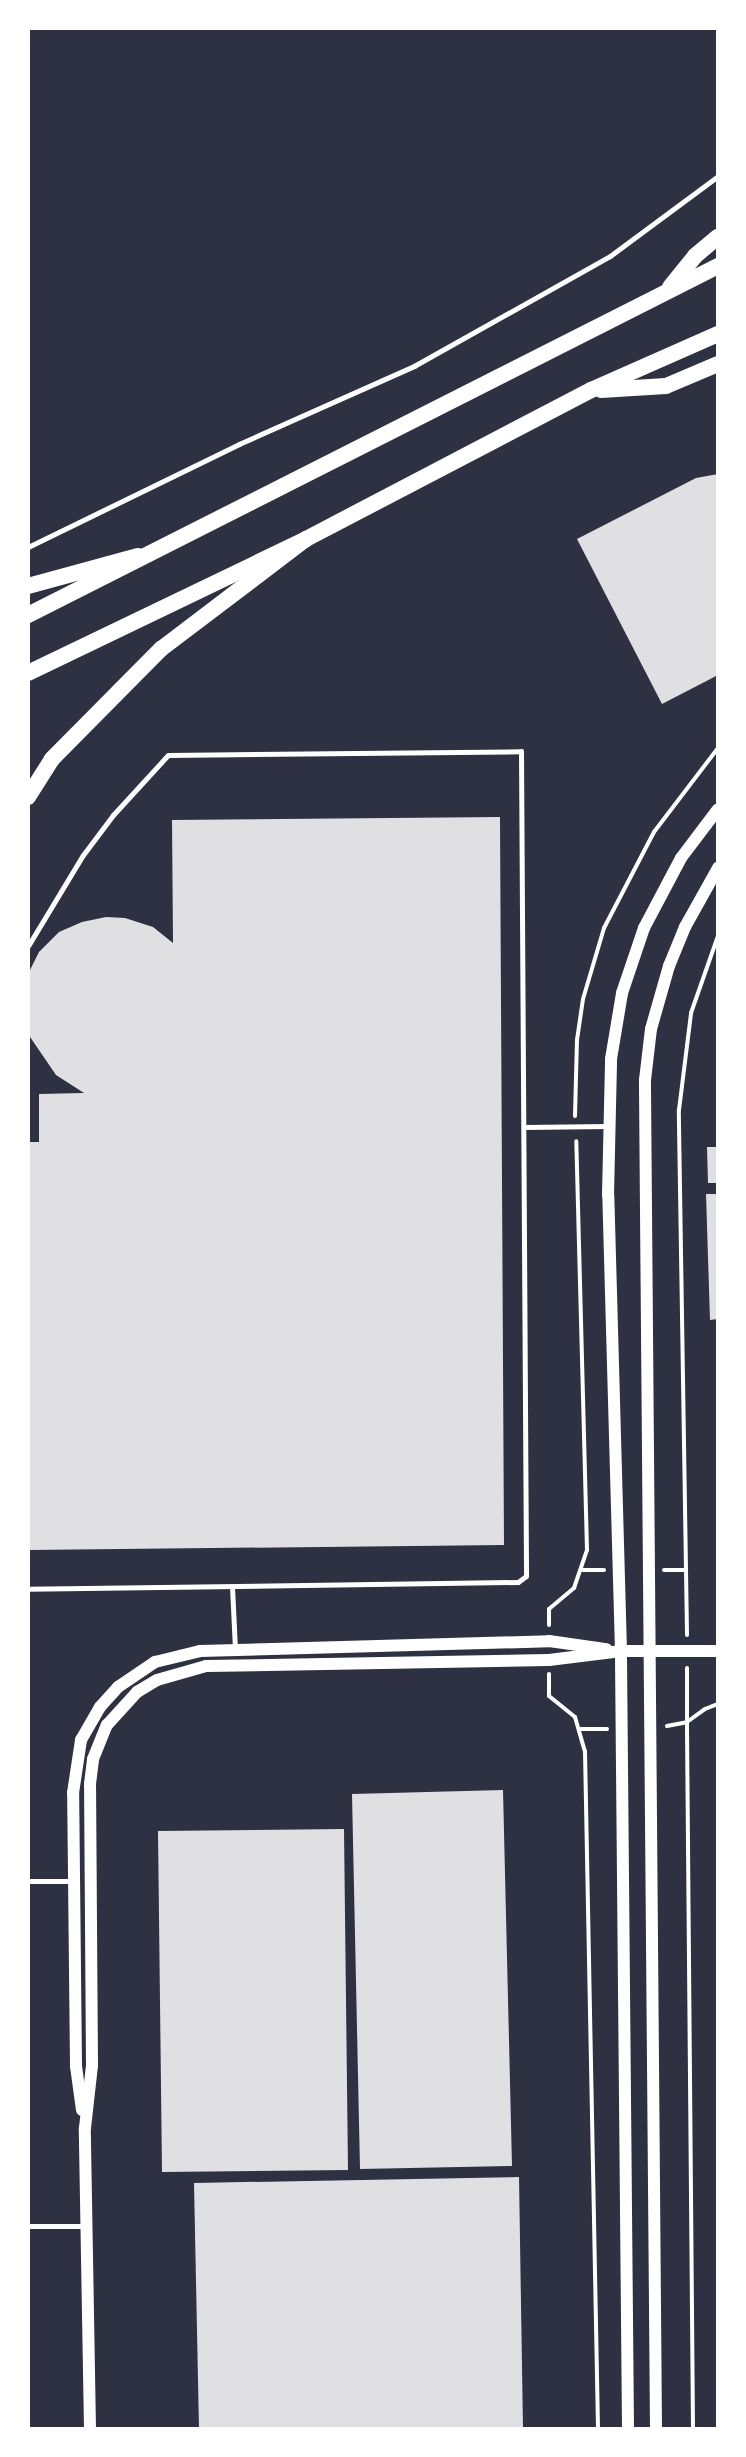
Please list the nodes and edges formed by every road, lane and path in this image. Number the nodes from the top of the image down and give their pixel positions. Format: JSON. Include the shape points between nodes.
{"nodes":[{"id":1,"x":718,"y":176,"type":"edge"},
{"id":2,"x":718,"y":237,"type":"edge"},
{"id":3,"x":718,"y":266,"type":"edge"},
{"id":4,"x":666,"y":292,"type":"junction"},
{"id":5,"x":718,"y":334,"type":"edge"},
{"id":6,"x":718,"y":364,"type":"edge"},
{"id":7,"x":591,"y":390,"type":"junction"},
{"id":8,"x":306,"y":539,"type":"junction"},
{"id":9,"x":28,"y":547,"type":"edge"},
{"id":10,"x":138,"y":556,"type":"junction"},
{"id":11,"x":28,"y":586,"type":"edge"},
{"id":12,"x":28,"y":615,"type":"edge"},
{"id":13,"x":28,"y":673,"type":"edge"},
{"id":14,"x":28,"y":797,"type":"edge"},
{"id":15,"x":718,"y":809,"type":"edge"},
{"id":16,"x":718,"y":868,"type":"edge"},
{"id":17,"x":718,"y":936,"type":"edge"},
{"id":18,"x":28,"y":946,"type":"edge"},
{"id":19,"x":609,"y":1126,"type":"junction"},
{"id":20,"x":524,"y":1127,"type":"junction"},
{"id":21,"x":686,"y":1570,"type":"dead end"},
{"id":22,"x":232,"y":1586,"type":"junction"},
{"id":23,"x":28,"y":1589,"type":"edge"},
{"id":24,"x":235,"y":1649,"type":"junction"},
{"id":25,"x":651,"y":1650,"type":"junction"},
{"id":26,"x":621,"y":1651,"type":"junction"},
{"id":27,"x":718,"y":1651,"type":"edge"},
{"id":28,"x":549,"y":1696,"type":"dead end"},
{"id":29,"x":718,"y":1704,"type":"edge"},
{"id":30,"x":28,"y":1881,"type":"edge"},
{"id":31,"x":72,"y":1881,"type":"junction"},
{"id":32,"x":85,"y":2128,"type":"junction"},
{"id":33,"x":28,"y":2226,"type":"edge"},
{"id":34,"x":86,"y":2226,"type":"junction"},
{"id":35,"x":90,"y":2429,"type":"edge"},
{"id":36,"x":598,"y":2429,"type":"edge"},
{"id":37,"x":628,"y":2429,"type":"edge"},
{"id":38,"x":656,"y":2429,"type":"edge"},
{"id":39,"x":693,"y":2429,"type":"edge"}],
"edges":[{"from":1,"to":9,"type":"lane","via":[[610,256],[414,366]]},
{"from":2,"to":4,"type":"main road"},
{"from":3,"to":4,"type":"main road"},
{"from":4,"to":10,"type":"main road"},
{"from":5,"to":7,"type":"main road"},
{"from":6,"to":7,"type":"main road","via":[[666,386]]},
{"from":7,"to":8,"type":"main road"},
{"from":8,"to":13,"type":"main road"},
{"from":8,"to":14,"type":"main road","via":[[161,649],[52,759]]},
{"from":10,"to":11,"type":"main road"},
{"from":10,"to":12,"type":"main road"},
{"from":15,"to":19,"type":"street","via":[[662,891],[633,959],[612,1048]]},
{"from":16,"to":25,"type":"street","via":[[669,966],[647,1055]]},
{"from":17,"to":21,"type":"path","via":[[691,1013],[679,1110]]},
{"from":18,"to":20,"type":"lane","via":[[113,815],[168,755],[521,751]]},
{"from":19,"to":20,"type":"lane"},
{"from":19,"to":26,"type":"street"},
{"from":20,"to":22,"type":"lane","via":[[526,1576],[518,1582]]},
{"from":22,"to":23,"type":"lane"},
{"from":22,"to":24,"type":"lane"},
{"from":24,"to":26,"type":"street","via":[[549,1641]]},
{"from":24,"to":31,"type":"street","via":[[155,1662],[118,1687],[100,1707],[76,1759]]},
{"from":25,"to":26,"type":"street"},
{"from":25,"to":27,"type":"street"},
{"from":25,"to":38,"type":"street"},
{"from":26,"to":32,"type":"street","via":[[549,1660],[206,1666],[173,1673],[137,1692],[107,1725],[93,1759],[90,1784],[92,2066]]},
{"from":26,"to":37,"type":"street"},
{"from":28,"to":36,"type":"path","via":[[575,1717],[585,1751]]},
{"from":29,"to":39,"type":"path","via":[[687,1722]]},
{"from":30,"to":31,"type":"lane"},
{"from":31,"to":32,"type":"street","via":[[76,2066]]},
{"from":32,"to":34,"type":"street"},
{"from":33,"to":34,"type":"lane"},
{"from":34,"to":35,"type":"street"}]}
